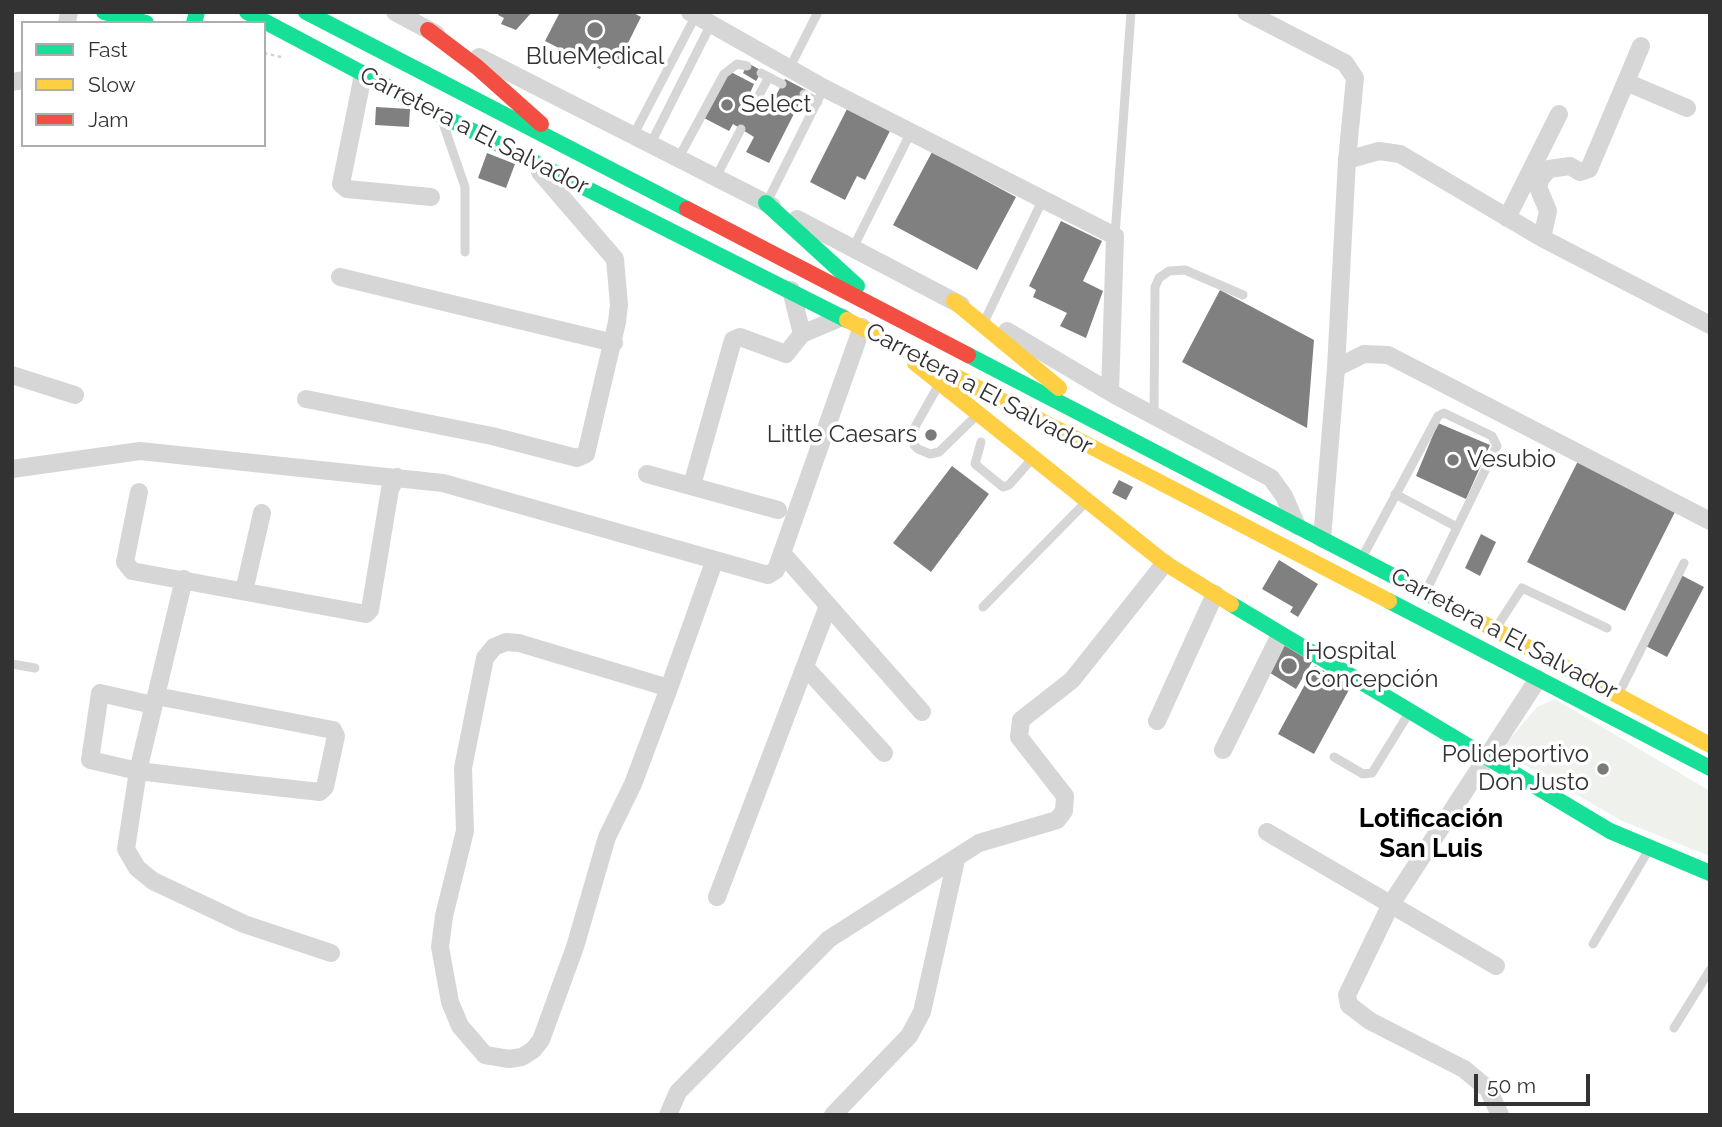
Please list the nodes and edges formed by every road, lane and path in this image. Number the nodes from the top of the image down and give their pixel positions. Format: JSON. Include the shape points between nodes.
{"nodes":[{"id":1,"x":104,"y":12,"type":"edge"},
{"id":2,"x":247,"y":12,"type":"edge"},
{"id":3,"x":306,"y":12,"type":"edge"},
{"id":4,"x":395,"y":12,"type":"edge"},
{"id":5,"x":818,"y":12,"type":"edge"},
{"id":6,"x":1131,"y":12,"type":"edge"},
{"id":7,"x":1247,"y":12,"type":"edge"},
{"id":8,"x":698,"y":18,"type":"edge"},
{"id":9,"x":138,"y":21,"type":"edge"},
{"id":10,"x":264,"y":21,"type":"edge"},
{"id":11,"x":266,"y":22,"type":"edge"},
{"id":12,"x":428,"y":30,"type":"junction"},
{"id":13,"x":1640,"y":46,"type":"dead end"},
{"id":14,"x":747,"y":66,"type":"dead end"},
{"id":15,"x":363,"y":75,"type":"junction"},
{"id":16,"x":786,"y":76,"type":"junction"},
{"id":17,"x":1626,"y":82,"type":"junction"},
{"id":18,"x":804,"y":94,"type":"dead end"},
{"id":19,"x":821,"y":95,"type":"junction"},
{"id":20,"x":758,"y":97,"type":"dead end"},
{"id":21,"x":1687,"y":108,"type":"dead end"},
{"id":22,"x":1559,"y":114,"type":"dead end"},
{"id":23,"x":441,"y":115,"type":"junction"},
{"id":24,"x":741,"y":129,"type":"dead end"},
{"id":25,"x":911,"y":132,"type":"junction"},
{"id":26,"x":633,"y":136,"type":"junction"},
{"id":27,"x":650,"y":145,"type":"junction"},
{"id":28,"x":564,"y":146,"type":"junction"},
{"id":29,"x":526,"y":157,"type":"junction"},
{"id":30,"x":678,"y":159,"type":"junction"},
{"id":31,"x":1347,"y":160,"type":"junction"},
{"id":32,"x":716,"y":179,"type":"junction"},
{"id":33,"x":579,"y":183,"type":"junction"},
{"id":34,"x":431,"y":197,"type":"dead end"},
{"id":35,"x":1043,"y":199,"type":"junction"},
{"id":36,"x":766,"y":203,"type":"junction"},
{"id":37,"x":573,"y":207,"type":"junction"},
{"id":38,"x":1507,"y":218,"type":"junction"},
{"id":39,"x":1115,"y":236,"type":"junction"},
{"id":40,"x":1542,"y":238,"type":"junction"},
{"id":41,"x":853,"y":248,"type":"junction"},
{"id":42,"x":464,"y":252,"type":"dead end"},
{"id":43,"x":340,"y":277,"type":"dead end"},
{"id":44,"x":791,"y":290,"type":"junction"},
{"id":45,"x":1243,"y":295,"type":"dead end"},
{"id":46,"x":954,"y":300,"type":"junction"},
{"id":47,"x":883,"y":310,"type":"junction"},
{"id":48,"x":842,"y":317,"type":"junction"},
{"id":49,"x":985,"y":318,"type":"junction"},
{"id":50,"x":1710,"y":325,"type":"edge"},
{"id":51,"x":862,"y":327,"type":"junction"},
{"id":52,"x":802,"y":334,"type":"junction"},
{"id":53,"x":884,"y":338,"type":"junction"},
{"id":54,"x":614,"y":343,"type":"junction"},
{"id":55,"x":1336,"y":368,"type":"junction"},
{"id":56,"x":12,"y":375,"type":"edge"},
{"id":57,"x":939,"y":384,"type":"junction"},
{"id":58,"x":1110,"y":392,"type":"junction"},
{"id":59,"x":990,"y":394,"type":"junction"},
{"id":60,"x":75,"y":395,"type":"dead end"},
{"id":61,"x":306,"y":399,"type":"dead end"},
{"id":62,"x":978,"y":415,"type":"junction"},
{"id":63,"x":1154,"y":416,"type":"junction"},
{"id":64,"x":1096,"y":420,"type":"junction"},
{"id":65,"x":981,"y":442,"type":"dead end"},
{"id":66,"x":1033,"y":458,"type":"junction"},
{"id":67,"x":12,"y":469,"type":"edge"},
{"id":68,"x":647,"y":474,"type":"dead end"},
{"id":69,"x":397,"y":477,"type":"junction"},
{"id":70,"x":692,"y":485,"type":"junction"},
{"id":71,"x":139,"y":492,"type":"dead end"},
{"id":72,"x":1395,"y":494,"type":"junction"},
{"id":73,"x":1086,"y":502,"type":"junction"},
{"id":74,"x":778,"y":510,"type":"dead end"},
{"id":75,"x":262,"y":513,"type":"dead end"},
{"id":76,"x":1710,"y":521,"type":"edge"},
{"id":77,"x":1297,"y":526,"type":"junction"},
{"id":78,"x":1457,"y":527,"type":"junction"},
{"id":79,"x":1325,"y":540,"type":"junction"},
{"id":80,"x":782,"y":553,"type":"junction"},
{"id":81,"x":1361,"y":559,"type":"junction"},
{"id":82,"x":714,"y":562,"type":"junction"},
{"id":83,"x":1165,"y":563,"type":"junction"},
{"id":84,"x":1684,"y":563,"type":"dead end"},
{"id":85,"x":1316,"y":564,"type":"junction"},
{"id":86,"x":184,"y":579,"type":"junction"},
{"id":87,"x":244,"y":591,"type":"junction"},
{"id":88,"x":1425,"y":592,"type":"junction"},
{"id":89,"x":1215,"y":594,"type":"junction"},
{"id":90,"x":828,"y":606,"type":"junction"},
{"id":91,"x":983,"y":607,"type":"dead end"},
{"id":92,"x":1607,"y":628,"type":"dead end"},
{"id":93,"x":1495,"y":630,"type":"junction"},
{"id":94,"x":1280,"y":635,"type":"junction"},
{"id":95,"x":12,"y":664,"type":"edge"},
{"id":96,"x":35,"y":668,"type":"dead end"},
{"id":97,"x":806,"y":668,"type":"junction"},
{"id":98,"x":1538,"y":679,"type":"junction"},
{"id":99,"x":669,"y":688,"type":"junction"},
{"id":100,"x":1618,"y":695,"type":"junction"},
{"id":101,"x":155,"y":700,"type":"junction"},
{"id":102,"x":1409,"y":711,"type":"junction"},
{"id":103,"x":922,"y":712,"type":"dead end"},
{"id":104,"x":1157,"y":721,"type":"dead end"},
{"id":105,"x":1708,"y":744,"type":"edge"},
{"id":106,"x":1223,"y":750,"type":"dead end"},
{"id":107,"x":884,"y":753,"type":"dead end"},
{"id":108,"x":1334,"y":757,"type":"dead end"},
{"id":109,"x":1487,"y":759,"type":"junction"},
{"id":110,"x":1706,"y":768,"type":"edge"},
{"id":111,"x":138,"y":771,"type":"junction"},
{"id":112,"x":1267,"y":832,"type":"dead end"},
{"id":113,"x":1649,"y":849,"type":"junction"},
{"id":114,"x":956,"y":860,"type":"junction"},
{"id":115,"x":1710,"y":873,"type":"edge"},
{"id":116,"x":717,"y":897,"type":"dead end"},
{"id":117,"x":1391,"y":904,"type":"junction"},
{"id":118,"x":1593,"y":944,"type":"dead end"},
{"id":119,"x":331,"y":953,"type":"dead end"},
{"id":120,"x":1496,"y":966,"type":"dead end"},
{"id":121,"x":1710,"y":970,"type":"edge"},
{"id":122,"x":1674,"y":1028,"type":"dead end"},
{"id":123,"x":668,"y":1115,"type":"edge"},
{"id":124,"x":833,"y":1115,"type":"edge"},
{"id":125,"x":1500,"y":1115,"type":"edge"}],
"edges":[{"from":1,"to":9,"type":"main road"},
{"from":2,"to":10,"type":"main road","name":"Carretera a El Salvador"},
{"from":3,"to":28,"type":"main road","name":"Carretera a El Salvador"},
{"from":4,"to":12,"type":"street"},
{"from":5,"to":16,"type":"lane"},
{"from":6,"to":39,"type":"lane"},
{"from":7,"to":31,"type":"street","via":[[1351,70],[1355,78]]},
{"from":8,"to":16,"type":"street"},
{"from":8,"to":26,"type":"lane"},
{"from":8,"to":27,"type":"lane"},
{"from":11,"to":15,"type":"main road","name":"Carretera a El Salvador"},
{"from":12,"to":26,"type":"street"},
{"from":12,"to":28,"type":"main road","via":[[506,91]]},
{"from":13,"to":17,"type":"street"},
{"from":14,"to":30,"type":"lane","via":[[737,64],[724,74]]},
{"from":15,"to":23,"type":"main road","name":"Carretera a El Salvador"},
{"from":15,"to":34,"type":"street","via":[[341,184],[347,189]]},
{"from":16,"to":19,"type":"street"},
{"from":16,"to":20,"type":"lane","via":[[765,75]]},
{"from":17,"to":21,"type":"street"},
{"from":17,"to":40,"type":"street","via":[[1590,169],[1549,169],[1541,178],[1538,187],[1548,211]]},
{"from":18,"to":19,"type":"lane"},
{"from":19,"to":25,"type":"street"},
{"from":19,"to":36,"type":"lane"},
{"from":22,"to":38,"type":"street"},
{"from":23,"to":29,"type":"main road","name":"Carretera a El Salvador"},
{"from":23,"to":42,"type":"lane","via":[[465,187]]},
{"from":24,"to":32,"type":"lane"},
{"from":25,"to":35,"type":"street"},
{"from":25,"to":41,"type":"lane"},
{"from":26,"to":27,"type":"street"},
{"from":27,"to":30,"type":"street"},
{"from":28,"to":47,"type":"main road","name":"Carretera a El Salvador"},
{"from":29,"to":33,"type":"main road","name":"Carretera a El Salvador"},
{"from":29,"to":37,"type":"street"},
{"from":30,"to":32,"type":"street"},
{"from":31,"to":38,"type":"street","via":[[1379,152],[1400,154]]},
{"from":31,"to":55,"type":"street"},
{"from":32,"to":36,"type":"street"},
{"from":33,"to":37,"type":"street"},
{"from":33,"to":44,"type":"main road","name":"Carretera a El Salvador"},
{"from":35,"to":39,"type":"street"},
{"from":35,"to":49,"type":"lane"},
{"from":36,"to":41,"type":"street"},
{"from":36,"to":47,"type":"main road"},
{"from":37,"to":54,"type":"street","via":[[615,259],[619,305]]},
{"from":38,"to":40,"type":"street"},
{"from":39,"to":58,"type":"street"},
{"from":40,"to":50,"type":"street"},
{"from":41,"to":46,"type":"street"},
{"from":43,"to":54,"type":"street"},
{"from":44,"to":48,"type":"main road","name":"Carretera a El Salvador"},
{"from":44,"to":52,"type":"street"},
{"from":45,"to":63,"type":"lane","via":[[1185,270],[1169,271],[1159,278],[1155,287]]},
{"from":46,"to":49,"type":"street"},
{"from":46,"to":64,"type":"main road"},
{"from":47,"to":64,"type":"main road","name":"Carretera a El Salvador"},
{"from":48,"to":51,"type":"main road","name":"Carretera a El Salvador"},
{"from":48,"to":52,"type":"street"},
{"from":49,"to":58,"type":"street"},
{"from":51,"to":53,"type":"main road","name":"Carretera a El Salvador"},
{"from":51,"to":80,"type":"street"},
{"from":52,"to":70,"type":"street","via":[[786,354],[740,337],[733,340]]},
{"from":53,"to":57,"type":"main road"},
{"from":53,"to":59,"type":"main road","name":"Carretera a El Salvador"},
{"from":54,"to":61,"type":"street","via":[[586,454],[577,458]]},
{"from":55,"to":76,"type":"street","via":[[1364,354],[1388,355]]},
{"from":55,"to":79,"type":"street"},
{"from":56,"to":60,"type":"street"},
{"from":57,"to":62,"type":"main road"},
{"from":57,"to":62,"type":"lane","via":[[912,432],[918,449],[939,452]]},
{"from":58,"to":63,"type":"street"},
{"from":59,"to":62,"type":"main road"},
{"from":59,"to":85,"type":"main road","name":"Carretera a El Salvador"},
{"from":62,"to":66,"type":"main road"},
{"from":63,"to":77,"type":"street","via":[[1271,478]]},
{"from":64,"to":77,"type":"main road","name":"Carretera a El Salvador"},
{"from":65,"to":66,"type":"lane","via":[[975,464],[1003,486]]},
{"from":66,"to":73,"type":"main road"},
{"from":67,"to":69,"type":"street","via":[[140,452]]},
{"from":68,"to":70,"type":"street"},
{"from":69,"to":82,"type":"street","via":[[449,485]]},
{"from":69,"to":87,"type":"street","via":[[390,489],[368,613]]},
{"from":70,"to":74,"type":"street"},
{"from":71,"to":86,"type":"street","via":[[125,562],[128,567]]},
{"from":72,"to":78,"type":"lane"},
{"from":72,"to":78,"type":"lane","via":[[1438,416],[1444,413],[1492,436],[1497,446]]},
{"from":72,"to":81,"type":"lane"},
{"from":73,"to":83,"type":"main road"},
{"from":73,"to":91,"type":"lane"},
{"from":75,"to":87,"type":"street"},
{"from":77,"to":79,"type":"main road","name":"Carretera a El Salvador"},
{"from":78,"to":88,"type":"lane"},
{"from":79,"to":81,"type":"main road","name":"Carretera a El Salvador"},
{"from":79,"to":85,"type":"main road"},
{"from":80,"to":82,"type":"street","via":[[776,570],[768,575]]},
{"from":80,"to":90,"type":"street"},
{"from":81,"to":88,"type":"main road","name":"Carretera a El Salvador"},
{"from":82,"to":99,"type":"street"},
{"from":83,"to":89,"type":"main road"},
{"from":83,"to":114,"type":"street","via":[[1072,680],[1021,720],[1019,737],[1065,796],[1064,811],[1057,820],[979,843]]},
{"from":84,"to":100,"type":"lane"},
{"from":85,"to":98,"type":"main road","name":"Carretera a El Salvador"},
{"from":86,"to":87,"type":"street"},
{"from":86,"to":101,"type":"street"},
{"from":88,"to":93,"type":"main road","name":"Carretera a El Salvador"},
{"from":89,"to":94,"type":"main road"},
{"from":89,"to":104,"type":"street"},
{"from":90,"to":97,"type":"street"},
{"from":90,"to":103,"type":"street"},
{"from":92,"to":93,"type":"lane","via":[[1522,588]]},
{"from":93,"to":100,"type":"main road","name":"Carretera a El Salvador"},
{"from":94,"to":102,"type":"main road"},
{"from":94,"to":106,"type":"street"},
{"from":95,"to":96,"type":"lane"},
{"from":97,"to":107,"type":"street"},
{"from":97,"to":116,"type":"street"},
{"from":98,"to":109,"type":"street"},
{"from":98,"to":110,"type":"main road","name":"Carretera a El Salvador"},
{"from":99,"to":99,"type":"street","via":[[519,643],[494,647],[485,658],[463,768],[465,831],[440,947],[450,1002],[460,1026],[485,1055],[522,1057],[541,1040],[575,947],[607,837],[634,784]]},
{"from":100,"to":105,"type":"main road","name":"Carretera a El Salvador"},
{"from":101,"to":111,"type":"street"},
{"from":101,"to":111,"type":"street","via":[[102,691],[99,695],[90,760]]},
{"from":101,"to":111,"type":"street","via":[[332,730],[336,736],[325,787],[320,792]]},
{"from":102,"to":108,"type":"lane","via":[[1371,772],[1363,774]]},
{"from":102,"to":109,"type":"main road"},
{"from":105,"to":110,"type":"main road"},
{"from":109,"to":113,"type":"main road"},
{"from":109,"to":117,"type":"street"},
{"from":111,"to":119,"type":"street","via":[[125,849],[137,868],[153,881],[244,924]]},
{"from":112,"to":117,"type":"street"},
{"from":113,"to":115,"type":"main road"},
{"from":113,"to":118,"type":"lane"},
{"from":114,"to":123,"type":"street","via":[[829,939],[678,1092]]},
{"from":114,"to":124,"type":"street","via":[[922,1012],[909,1036]]},
{"from":117,"to":120,"type":"street"},
{"from":117,"to":125,"type":"street","via":[[1347,1001],[1370,1021],[1464,1069],[1488,1089]]},
{"from":121,"to":122,"type":"lane"}]}
